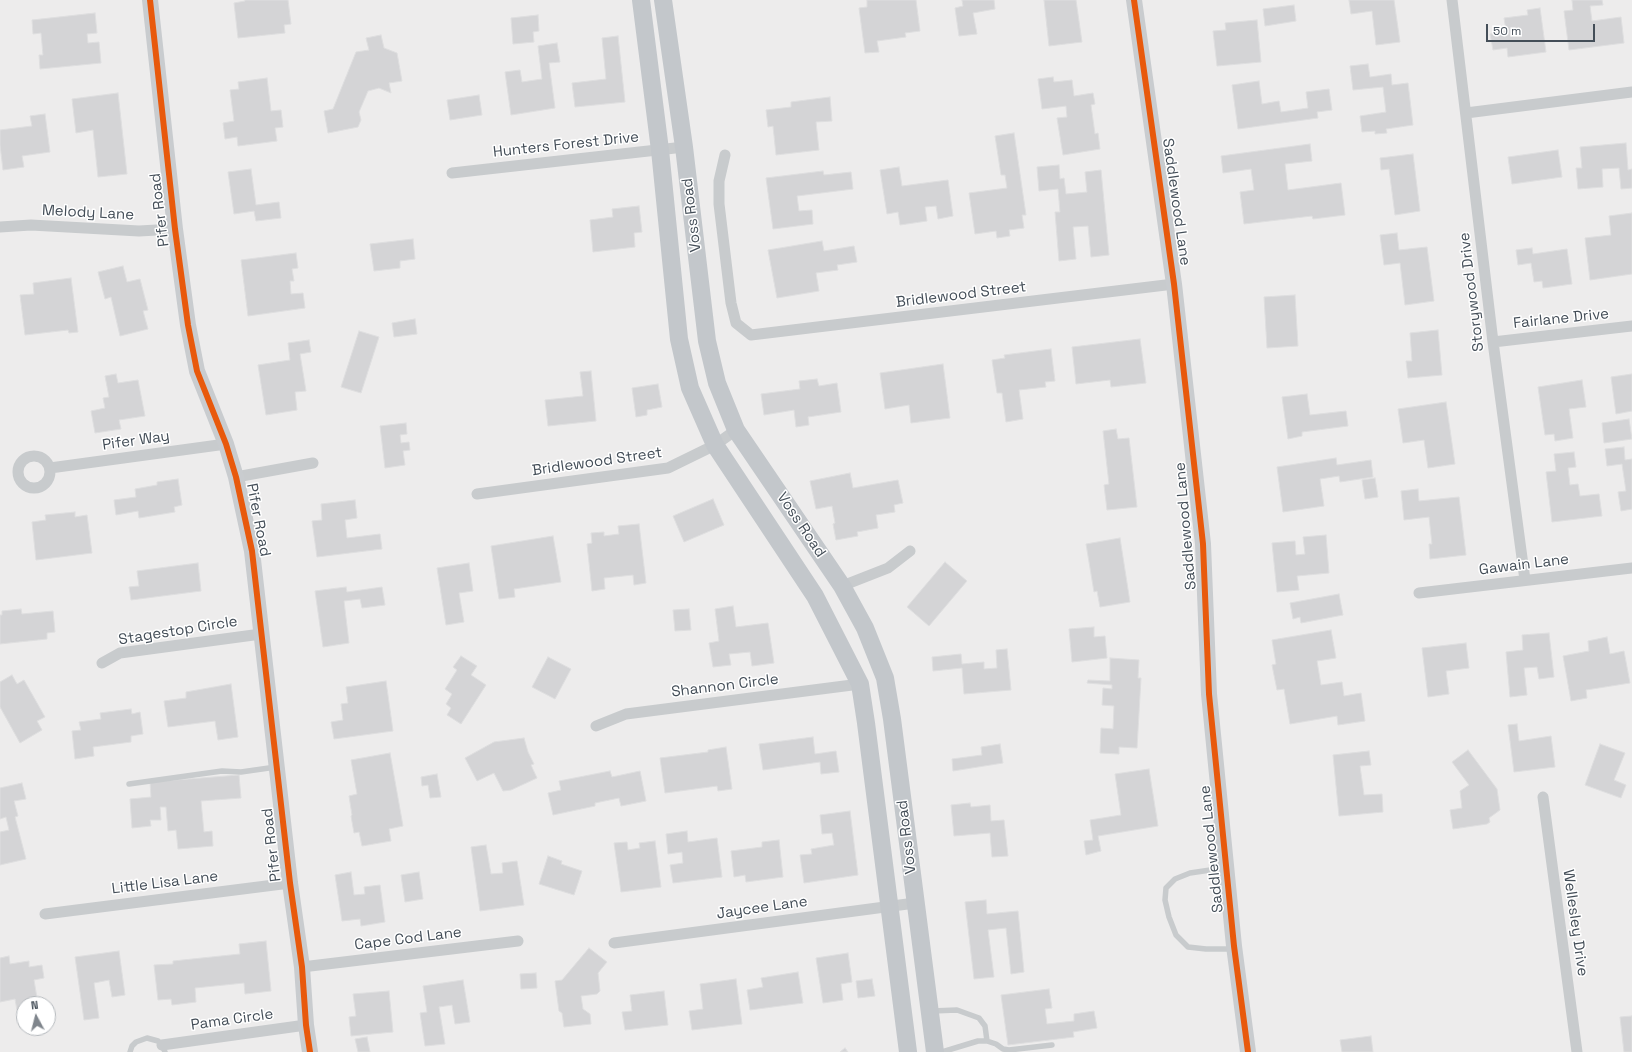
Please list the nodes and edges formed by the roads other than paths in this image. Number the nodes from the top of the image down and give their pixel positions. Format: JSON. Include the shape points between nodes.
{"nodes":[{"id":1,"x":150,"y":0,"type":"edge"},
{"id":2,"x":641,"y":0,"type":"edge"},
{"id":3,"x":664,"y":0,"type":"edge"},
{"id":4,"x":1134,"y":0,"type":"edge"},
{"id":5,"x":1452,"y":0,"type":"edge"},
{"id":6,"x":1632,"y":92,"type":"edge"},
{"id":7,"x":1466,"y":113,"type":"junction"},
{"id":8,"x":684,"y":147,"type":"junction"},
{"id":9,"x":660,"y":150,"type":"junction"},
{"id":10,"x":725,"y":155,"type":"dead end"},
{"id":11,"x":452,"y":173,"type":"dead end"},
{"id":12,"x":0,"y":227,"type":"edge"},
{"id":13,"x":175,"y":229,"type":"junction"},
{"id":14,"x":1174,"y":284,"type":"junction"},
{"id":15,"x":1632,"y":326,"type":"edge"},
{"id":16,"x":1493,"y":342,"type":"junction"},
{"id":17,"x":736,"y":430,"type":"junction"},
{"id":18,"x":226,"y":444,"type":"junction"},
{"id":19,"x":715,"y":445,"type":"junction"},
{"id":20,"x":313,"y":463,"type":"dead end"},
{"id":21,"x":50,"y":468,"type":"dead end"},
{"id":22,"x":236,"y":477,"type":"junction"},
{"id":23,"x":477,"y":494,"type":"dead end"},
{"id":24,"x":910,"y":551,"type":"dead end"},
{"id":25,"x":1632,"y":568,"type":"edge"},
{"id":26,"x":1524,"y":580,"type":"junction"},
{"id":27,"x":842,"y":586,"type":"junction"},
{"id":28,"x":1419,"y":593,"type":"dead end"},
{"id":29,"x":262,"y":634,"type":"junction"},
{"id":30,"x":102,"y":663,"type":"dead end"},
{"id":31,"x":860,"y":684,"type":"junction"},
{"id":32,"x":892,"y":719,"type":"junction"},
{"id":33,"x":866,"y":723,"type":"junction"},
{"id":34,"x":596,"y":726,"type":"dead end"},
{"id":35,"x":276,"y":767,"type":"junction"},
{"id":36,"x":129,"y":784,"type":"dead end"},
{"id":37,"x":1543,"y":797,"type":"dead end"},
{"id":38,"x":1226,"y":867,"type":"junction"},
{"id":39,"x":290,"y":883,"type":"junction"},
{"id":40,"x":915,"y":903,"type":"junction"},
{"id":41,"x":889,"y":906,"type":"junction"},
{"id":42,"x":45,"y":914,"type":"dead end"},
{"id":43,"x":518,"y":941,"type":"dead end"},
{"id":44,"x":614,"y":943,"type":"dead end"},
{"id":45,"x":1235,"y":949,"type":"junction"},
{"id":46,"x":302,"y":966,"type":"junction"},
{"id":47,"x":929,"y":1011,"type":"junction"},
{"id":48,"x":306,"y":1025,"type":"junction"},
{"id":49,"x":987,"y":1041,"type":"junction"},
{"id":50,"x":1052,"y":1045,"type":"dead end"},
{"id":51,"x":164,"y":1048,"type":"edge"},
{"id":52,"x":130,"y":1052,"type":"edge"},
{"id":53,"x":310,"y":1052,"type":"edge"},
{"id":54,"x":908,"y":1052,"type":"edge"},
{"id":55,"x":935,"y":1052,"type":"edge"},
{"id":56,"x":942,"y":1052,"type":"edge"},
{"id":57,"x":1248,"y":1052,"type":"edge"},
{"id":58,"x":1577,"y":1052,"type":"edge"}],
"edges":[{"from":1,"to":13,"type":"street","name":"Pifer Road"},
{"from":2,"to":9,"type":"main road","name":"Voss Road"},
{"from":3,"to":8,"type":"main road","name":"Voss Road"},
{"from":4,"to":14,"type":"street","name":"Saddlewood Lane"},
{"from":5,"to":7,"type":"street","name":"Storywood Drive"},
{"from":6,"to":7,"type":"street"},
{"from":7,"to":16,"type":"street","name":"Storywood Drive"},
{"from":8,"to":9,"type":"street","name":"Hunters Forest Drive"},
{"from":8,"to":17,"type":"main road","name":"Voss Road","via":[[707,340],[717,383]]},
{"from":9,"to":11,"type":"street","name":"Hunters Forest Drive"},
{"from":9,"to":19,"type":"main road","name":"Voss Road","via":[[680,339],[690,388]]},
{"from":10,"to":14,"type":"street","name":"Bridlewood Street","via":[[719,181],[718,204],[732,313],[736,323],[751,335]]},
{"from":12,"to":13,"type":"street","name":"Melody Lane","via":[[31,225],[139,231]]},
{"from":13,"to":18,"type":"street","name":"Pifer Road","via":[[197,371]]},
{"from":14,"to":38,"type":"street","name":"Saddlewood Lane","via":[[1203,544],[1209,694]]},
{"from":15,"to":16,"type":"street","name":"Fairlane Drive"},
{"from":16,"to":26,"type":"street","name":"Storywood Drive"},
{"from":17,"to":19,"type":"street","name":"Bridlewood Street"},
{"from":17,"to":27,"type":"main road","name":"Voss Road"},
{"from":18,"to":21,"type":"street","name":"Pifer Way"},
{"from":18,"to":22,"type":"street","name":"Pifer Road"},
{"from":19,"to":23,"type":"street","name":"Bridlewood Street","via":[[668,468]]},
{"from":19,"to":31,"type":"main road","name":"Voss Road","via":[[815,596]]},
{"from":20,"to":22,"type":"street"},
{"from":22,"to":29,"type":"street","name":"Pifer Road","via":[[252,551]]},
{"from":24,"to":27,"type":"street","via":[[888,568]]},
{"from":25,"to":26,"type":"street","name":"Gawain Lane"},
{"from":26,"to":28,"type":"street","name":"Gawain Lane"},
{"from":27,"to":32,"type":"main road","name":"Voss Road","via":[[865,628],[885,678]]},
{"from":29,"to":30,"type":"street","name":"Stagestop Circle","via":[[120,653]]},
{"from":29,"to":35,"type":"street","name":"Pifer Road"},
{"from":31,"to":33,"type":"main road","name":"Voss Road"},
{"from":31,"to":34,"type":"street","name":"Shannon Circle","via":[[626,714]]},
{"from":32,"to":33,"type":"main road"},
{"from":32,"to":40,"type":"main road","name":"Voss Road"},
{"from":33,"to":41,"type":"main road","name":"Voss Road"},
{"from":35,"to":36,"type":"lane","via":[[241,772],[222,771]]},
{"from":35,"to":39,"type":"street","name":"Pifer Road"},
{"from":37,"to":58,"type":"street","name":"Wellesley Drive"},
{"from":38,"to":45,"type":"street","name":"Saddlewood Lane"},
{"from":38,"to":45,"type":"lane","via":[[1190,873],[1176,879],[1166,888],[1166,900],[1176,935],[1188,947]]},
{"from":39,"to":42,"type":"street","name":"Little Lisa Lane"},
{"from":39,"to":46,"type":"street","name":"Pifer Road"},
{"from":40,"to":41,"type":"street","name":"Jaycee Lane"},
{"from":40,"to":47,"type":"main road","name":"Voss Road"},
{"from":41,"to":44,"type":"street","name":"Jaycee Lane"},
{"from":41,"to":54,"type":"main road","name":"Voss Road"},
{"from":43,"to":46,"type":"street","name":"Cape Cod Lane"},
{"from":45,"to":57,"type":"street","name":"Saddlewood Lane"},
{"from":46,"to":48,"type":"street","name":"Pifer Road"},
{"from":47,"to":49,"type":"lane","via":[[957,1010],[979,1018],[985,1026]]},
{"from":47,"to":55,"type":"main road","name":"Voss Road"},
{"from":48,"to":51,"type":"street","name":"Pama Circle"},
{"from":48,"to":53,"type":"street","name":"Pifer Road"},
{"from":49,"to":50,"type":"lane","via":[[1009,1050]]},
{"from":49,"to":56,"type":"lane","via":[[978,1041]]},
{"from":51,"to":52,"type":"lane","via":[[153,1038],[142,1039],[132,1046]]}]}
